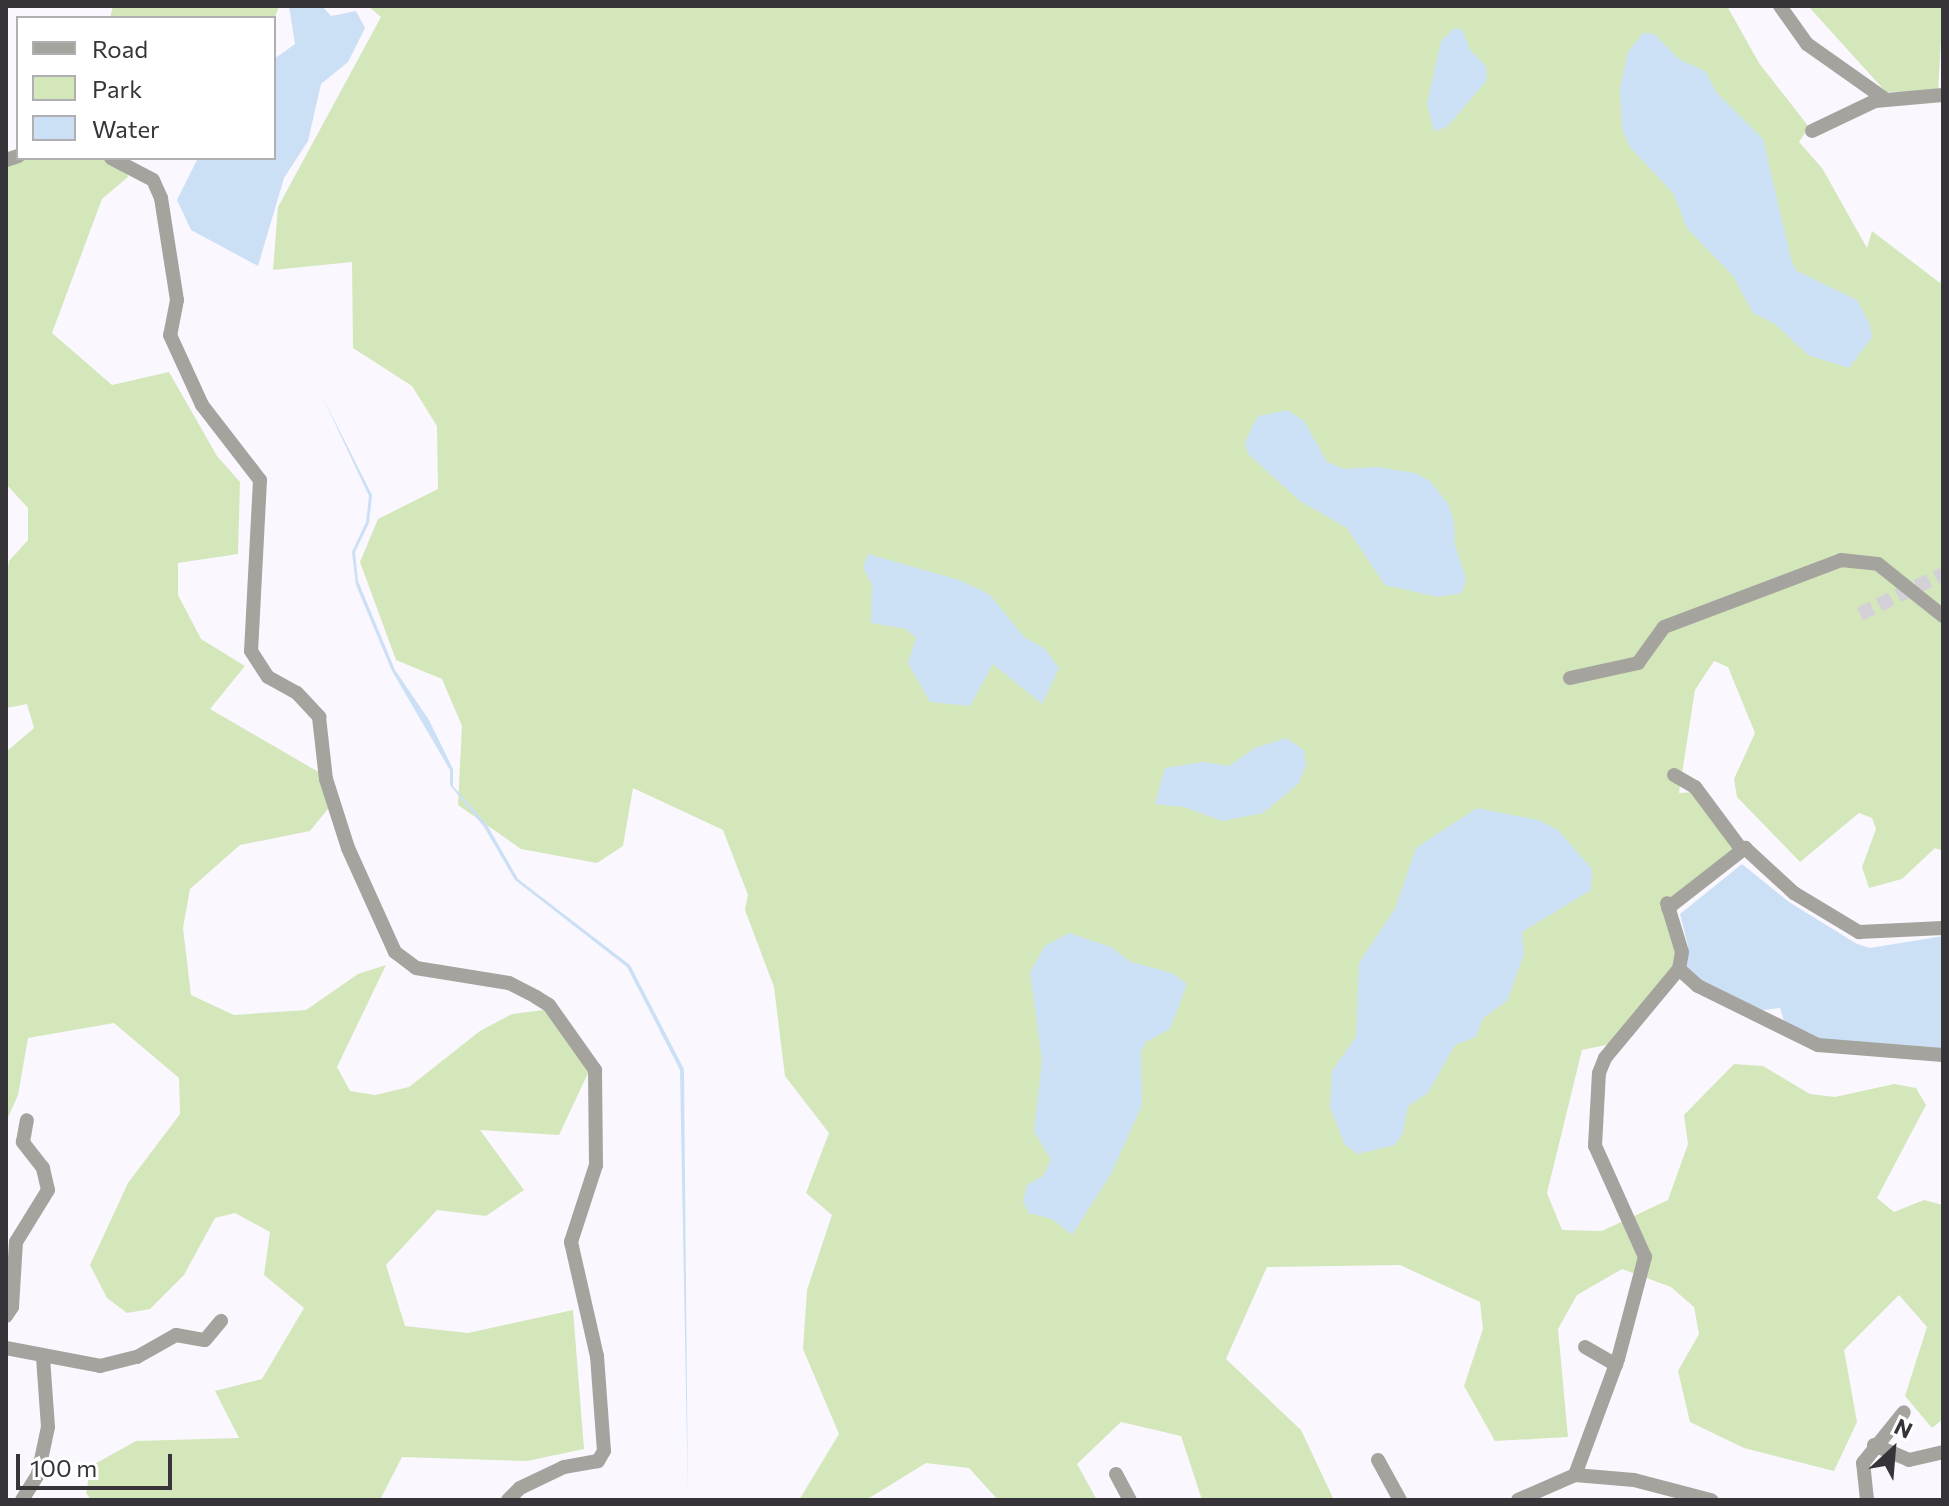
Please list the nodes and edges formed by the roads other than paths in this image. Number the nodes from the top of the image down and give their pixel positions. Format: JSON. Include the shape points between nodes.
{"nodes":[{"id":1,"x":1780,"y":6,"type":"edge"},
{"id":2,"x":1943,"y":95,"type":"edge"},
{"id":3,"x":1885,"y":99,"type":"junction"},
{"id":4,"x":1812,"y":131,"type":"dead end"},
{"id":5,"x":115,"y":160,"type":"edge"},
{"id":6,"x":1943,"y":616,"type":"edge"},
{"id":7,"x":1570,"y":678,"type":"dead end"},
{"id":8,"x":1674,"y":775,"type":"dead end"},
{"id":9,"x":1742,"y":850,"type":"junction"},
{"id":10,"x":1943,"y":928,"type":"edge"},
{"id":11,"x":1679,"y":969,"type":"junction"},
{"id":12,"x":1943,"y":1055,"type":"edge"},
{"id":13,"x":27,"y":1120,"type":"dead end"},
{"id":14,"x":6,"y":1316,"type":"edge"},
{"id":15,"x":221,"y":1321,"type":"dead end"},
{"id":16,"x":1585,"y":1347,"type":"dead end"},
{"id":17,"x":6,"y":1348,"type":"edge"},
{"id":18,"x":43,"y":1357,"type":"junction"},
{"id":19,"x":1616,"y":1365,"type":"junction"},
{"id":20,"x":1904,"y":1412,"type":"dead end"},
{"id":21,"x":1874,"y":1445,"type":"junction"},
{"id":22,"x":1943,"y":1452,"type":"edge"},
{"id":23,"x":1378,"y":1460,"type":"dead end"},
{"id":24,"x":1116,"y":1474,"type":"dead end"},
{"id":25,"x":1575,"y":1475,"type":"junction"},
{"id":26,"x":22,"y":1500,"type":"edge"},
{"id":27,"x":508,"y":1500,"type":"edge"},
{"id":28,"x":1130,"y":1500,"type":"edge"},
{"id":29,"x":1400,"y":1500,"type":"edge"},
{"id":30,"x":1518,"y":1500,"type":"edge"},
{"id":31,"x":1711,"y":1500,"type":"edge"},
{"id":32,"x":1867,"y":1500,"type":"edge"}],
"edges":[{"from":1,"to":3,"type":"street","via":[[1807,44]]},
{"from":2,"to":3,"type":"street"},
{"from":3,"to":4,"type":"street"},
{"from":5,"to":27,"type":"street","via":[[153,180],[161,198],[177,300],[170,335],[202,405],[260,480],[251,651],[268,677],[297,693],[319,717],[326,779],[348,848],[395,952],[416,968],[509,983],[536,997],[549,1005],[595,1070],[596,1165],[571,1242],[597,1356],[605,1444],[598,1461],[564,1467],[520,1488]]},
{"from":6,"to":7,"type":"street","via":[[1878,564],[1841,560],[1664,627],[1638,663]]},
{"from":8,"to":9,"type":"street","via":[[1695,787]]},
{"from":9,"to":10,"type":"street","via":[[1794,893],[1859,932]]},
{"from":9,"to":11,"type":"street","via":[[1667,905],[1682,952]]},
{"from":11,"to":12,"type":"street","via":[[1698,986],[1818,1045]]},
{"from":11,"to":19,"type":"street","via":[[1605,1058],[1599,1073],[1595,1146],[1645,1257]]},
{"from":13,"to":14,"type":"street","via":[[23,1142],[43,1168],[48,1190],[16,1242],[12,1307]]},
{"from":15,"to":18,"type":"street","via":[[205,1340],[176,1335],[137,1357],[100,1366]]},
{"from":16,"to":19,"type":"street"},
{"from":17,"to":18,"type":"street"},
{"from":18,"to":26,"type":"street","via":[[47,1438],[38,1474]]},
{"from":19,"to":25,"type":"street"},
{"from":20,"to":21,"type":"street"},
{"from":21,"to":22,"type":"street","via":[[1909,1460]]},
{"from":21,"to":32,"type":"street","via":[[1863,1463]]},
{"from":23,"to":29,"type":"street"},
{"from":24,"to":28,"type":"street"},
{"from":25,"to":30,"type":"street"},
{"from":25,"to":31,"type":"street","via":[[1634,1480]]}]}
